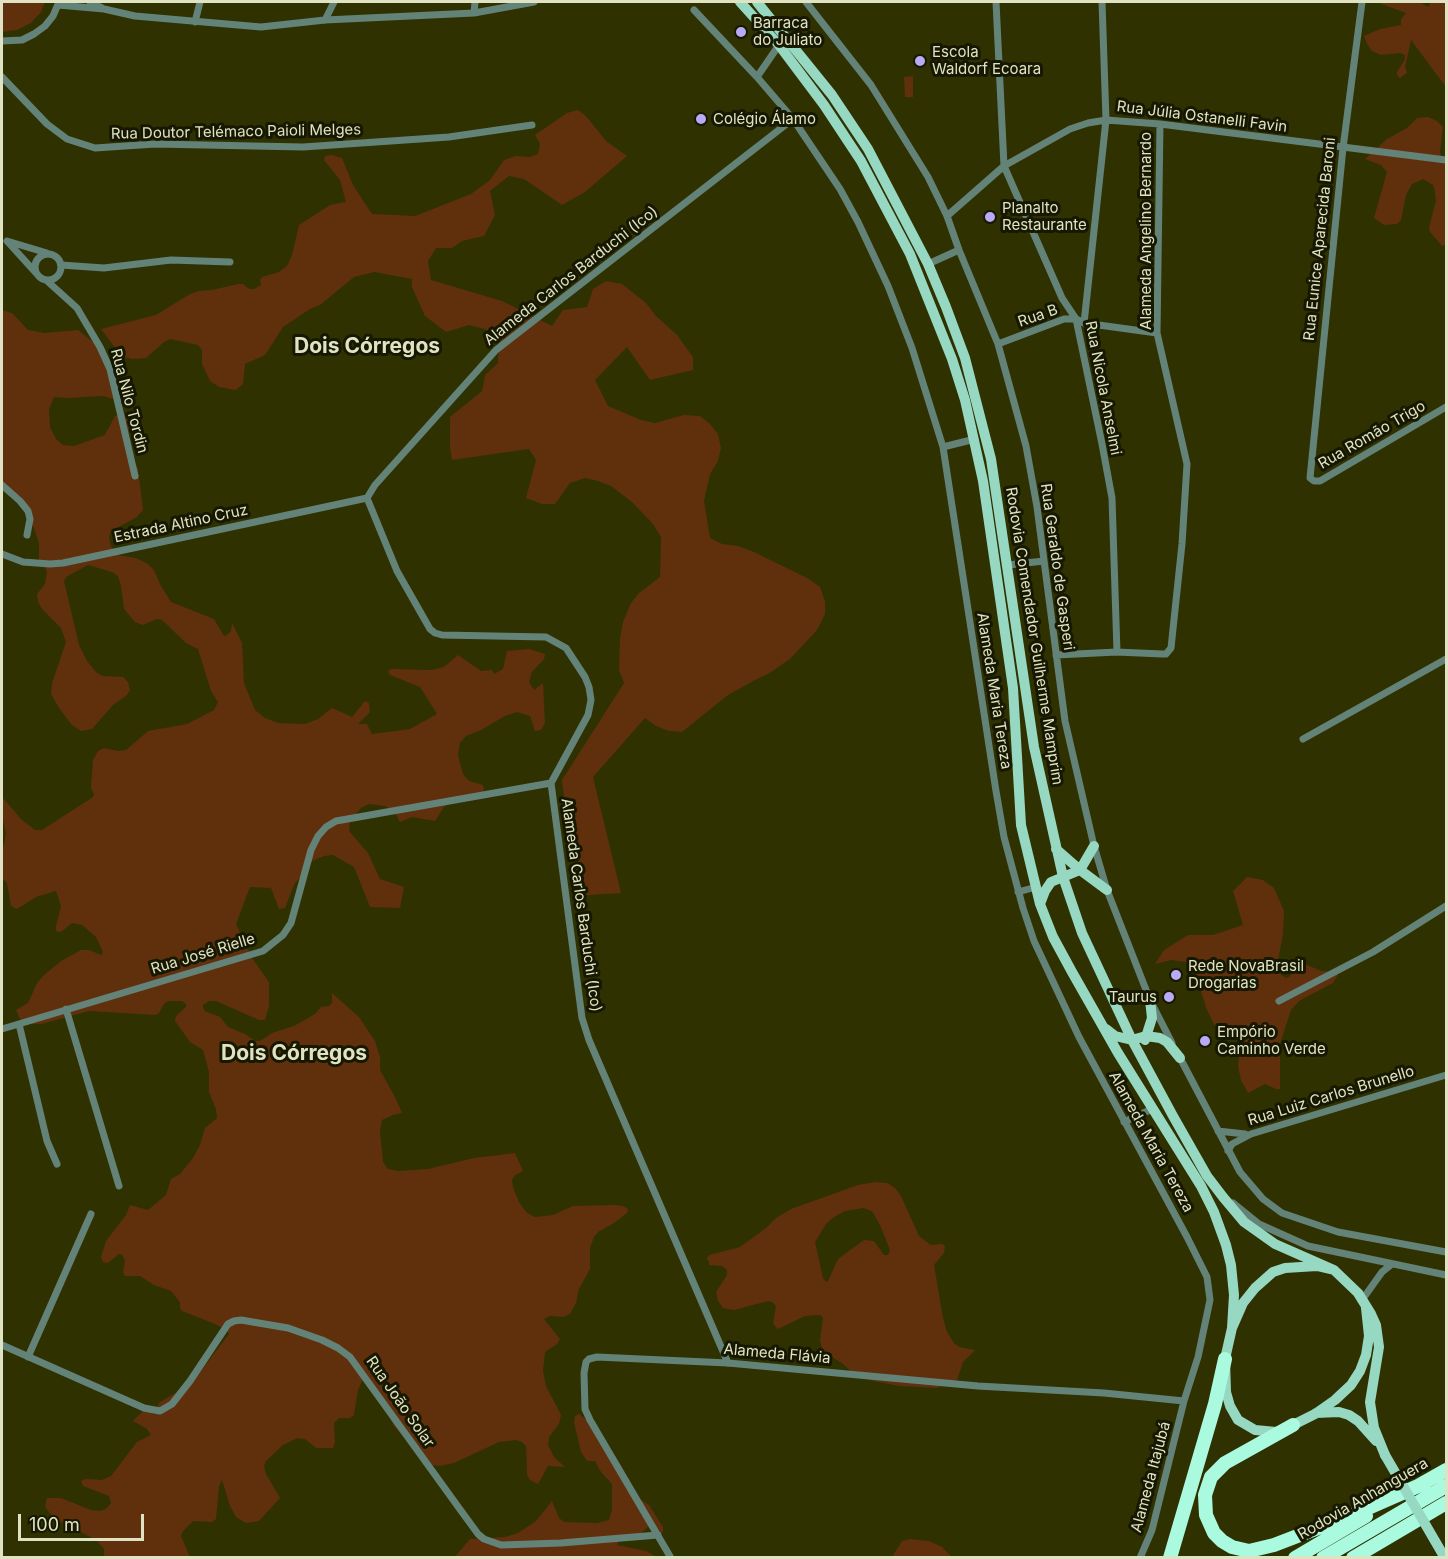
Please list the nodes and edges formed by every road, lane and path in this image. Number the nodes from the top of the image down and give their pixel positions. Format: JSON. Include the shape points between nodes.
{"nodes":[{"id":1,"x":90,"y":2,"type":"edge"},
{"id":2,"x":200,"y":2,"type":"edge"},
{"id":3,"x":334,"y":2,"type":"edge"},
{"id":4,"x":475,"y":2,"type":"edge"},
{"id":5,"x":534,"y":2,"type":"edge"},
{"id":6,"x":740,"y":2,"type":"edge"},
{"id":7,"x":758,"y":2,"type":"edge"},
{"id":8,"x":806,"y":2,"type":"edge"},
{"id":9,"x":996,"y":2,"type":"edge"},
{"id":10,"x":1102,"y":2,"type":"edge"},
{"id":11,"x":1362,"y":2,"type":"edge"},
{"id":12,"x":59,"y":3,"type":"edge"},
{"id":13,"x":104,"y":9,"type":"junction"},
{"id":14,"x":694,"y":10,"type":"dead end"},
{"id":15,"x":474,"y":13,"type":"junction"},
{"id":16,"x":325,"y":20,"type":"junction"},
{"id":17,"x":195,"y":22,"type":"junction"},
{"id":18,"x":5,"y":41,"type":"edge"},
{"id":19,"x":778,"y":45,"type":"junction"},
{"id":20,"x":2,"y":47,"type":"edge"},
{"id":21,"x":2,"y":77,"type":"edge"},
{"id":22,"x":757,"y":77,"type":"junction"},
{"id":23,"x":794,"y":120,"type":"junction"},
{"id":24,"x":1106,"y":120,"type":"junction"},
{"id":25,"x":1160,"y":124,"type":"junction"},
{"id":26,"x":532,"y":125,"type":"dead end"},
{"id":27,"x":1343,"y":148,"type":"junction"},
{"id":28,"x":1446,"y":160,"type":"edge"},
{"id":29,"x":1004,"y":166,"type":"junction"},
{"id":30,"x":947,"y":216,"type":"junction"},
{"id":31,"x":4,"y":239,"type":"edge"},
{"id":32,"x":959,"y":250,"type":"junction"},
{"id":33,"x":47,"y":253,"type":"junction"},
{"id":34,"x":230,"y":262,"type":"dead end"},
{"id":35,"x":928,"y":264,"type":"junction"},
{"id":36,"x":61,"y":265,"type":"junction"},
{"id":37,"x":36,"y":273,"type":"junction"},
{"id":38,"x":46,"y":280,"type":"junction"},
{"id":39,"x":1080,"y":321,"type":"junction"},
{"id":40,"x":1157,"y":333,"type":"junction"},
{"id":41,"x":999,"y":344,"type":"junction"},
{"id":42,"x":1446,"y":407,"type":"edge"},
{"id":43,"x":975,"y":439,"type":"junction"},
{"id":44,"x":943,"y":447,"type":"junction"},
{"id":45,"x":135,"y":476,"type":"dead end"},
{"id":46,"x":1311,"y":479,"type":"joint"},
{"id":47,"x":2,"y":485,"type":"edge"},
{"id":48,"x":367,"y":498,"type":"junction"},
{"id":49,"x":27,"y":535,"type":"dead end"},
{"id":50,"x":2,"y":554,"type":"edge"},
{"id":51,"x":1044,"y":561,"type":"junction"},
{"id":52,"x":1008,"y":565,"type":"junction"},
{"id":53,"x":1117,"y":652,"type":"junction"},
{"id":54,"x":1056,"y":656,"type":"junction"},
{"id":55,"x":1446,"y":659,"type":"edge"},
{"id":56,"x":1303,"y":739,"type":"dead end"},
{"id":57,"x":551,"y":783,"type":"junction"},
{"id":58,"x":1094,"y":846,"type":"junction"},
{"id":59,"x":1056,"y":849,"type":"junction"},
{"id":60,"x":1080,"y":870,"type":"junction"},
{"id":61,"x":1063,"y":877,"type":"junction"},
{"id":62,"x":1036,"y":887,"type":"junction"},
{"id":63,"x":1107,"y":890,"type":"junction"},
{"id":64,"x":1018,"y":892,"type":"junction"},
{"id":65,"x":1040,"y":904,"type":"junction"},
{"id":66,"x":1446,"y":906,"type":"edge"},
{"id":67,"x":1150,"y":999,"type":"junction"},
{"id":68,"x":1279,"y":1001,"type":"dead end"},
{"id":69,"x":66,"y":1010,"type":"junction"},
{"id":70,"x":19,"y":1024,"type":"junction"},
{"id":71,"x":1104,"y":1027,"type":"junction"},
{"id":72,"x":2,"y":1029,"type":"edge"},
{"id":73,"x":1146,"y":1036,"type":"junction"},
{"id":74,"x":1132,"y":1040,"type":"junction"},
{"id":75,"x":1141,"y":1055,"type":"junction"},
{"id":76,"x":1180,"y":1058,"type":"junction"},
{"id":77,"x":1446,"y":1075,"type":"edge"},
{"id":78,"x":1152,"y":1110,"type":"junction"},
{"id":79,"x":1124,"y":1122,"type":"junction"},
{"id":80,"x":1218,"y":1131,"type":"junction"},
{"id":81,"x":1251,"y":1134,"type":"junction"},
{"id":82,"x":1228,"y":1151,"type":"junction"},
{"id":83,"x":57,"y":1164,"type":"dead end"},
{"id":84,"x":119,"y":1186,"type":"dead end"},
{"id":85,"x":1223,"y":1197,"type":"junction"},
{"id":86,"x":91,"y":1214,"type":"dead end"},
{"id":87,"x":1446,"y":1252,"type":"edge"},
{"id":88,"x":1392,"y":1264,"type":"junction"},
{"id":89,"x":1334,"y":1270,"type":"junction"},
{"id":90,"x":1446,"y":1275,"type":"edge"},
{"id":91,"x":1364,"y":1304,"type":"junction"},
{"id":92,"x":1232,"y":1328,"type":"junction"},
{"id":93,"x":2,"y":1346,"type":"edge"},
{"id":94,"x":28,"y":1357,"type":"junction"},
{"id":95,"x":1225,"y":1359,"type":"junction"},
{"id":96,"x":728,"y":1364,"type":"junction"},
{"id":97,"x":1184,"y":1401,"type":"junction"},
{"id":98,"x":1315,"y":1413,"type":"junction"},
{"id":99,"x":1293,"y":1425,"type":"junction"},
{"id":100,"x":1383,"y":1450,"type":"junction"},
{"id":101,"x":1446,"y":1470,"type":"edge"},
{"id":102,"x":1425,"y":1483,"type":"junction"},
{"id":103,"x":1446,"y":1486,"type":"edge"},
{"id":104,"x":1446,"y":1503,"type":"edge"},
{"id":105,"x":658,"y":1534,"type":"junction"},
{"id":106,"x":1444,"y":1555,"type":"edge"},
{"id":107,"x":671,"y":1557,"type":"edge"},
{"id":108,"x":1140,"y":1557,"type":"edge"},
{"id":109,"x":1170,"y":1557,"type":"edge"},
{"id":110,"x":1295,"y":1557,"type":"edge"},
{"id":111,"x":1323,"y":1557,"type":"edge"},
{"id":112,"x":1353,"y":1557,"type":"edge"}],
"edges":[{"from":1,"to":13,"type":"street"},
{"from":2,"to":17,"type":"street"},
{"from":3,"to":16,"type":"street"},
{"from":4,"to":15,"type":"street"},
{"from":5,"to":15,"type":"street"},
{"from":6,"to":19,"type":"main road","name":"Rodovia Comendador Guilherme Mamprim"},
{"from":7,"to":35,"type":"main road","name":"Rodovia Comendador Guilherme Mamprim","via":[[832,95],[868,149]]},
{"from":8,"to":30,"type":"street","name":"Rua Geraldo de Gasperi","via":[[870,85],[928,177]]},
{"from":9,"to":29,"type":"street","name":"Rua Nicola Anselmi"},
{"from":10,"to":24,"type":"street"},
{"from":11,"to":27,"type":"street","name":"Rua Eunice Aparecida Baroni"},
{"from":12,"to":13,"type":"street"},
{"from":12,"to":18,"type":"street","via":[[49,21],[34,34],[22,40]]},
{"from":13,"to":17,"type":"street"},
{"from":14,"to":22,"type":"street","name":"Alameda Maria Tereza"},
{"from":15,"to":16,"type":"street"},
{"from":16,"to":17,"type":"street","via":[[261,27]]},
{"from":18,"to":20,"type":"street"},
{"from":19,"to":22,"type":"street"},
{"from":19,"to":43,"type":"main road","name":"Rodovia Comendador Guilherme Mamprim","via":[[861,160],[910,254],[952,359]]},
{"from":21,"to":26,"type":"street","name":"Rua Doutor Telémaco Paioli Melges","via":[[47,124],[67,139],[95,148],[155,144],[303,147],[449,137]]},
{"from":22,"to":23,"type":"street","name":"Alameda Maria Tereza"},
{"from":23,"to":44,"type":"street","name":"Alameda Maria Tereza","via":[[844,197],[888,286]]},
{"from":23,"to":48,"type":"street","name":"Alameda Carlos Barduchi (Ico)","via":[[496,350],[375,484]]},
{"from":24,"to":25,"type":"street","name":"Rua Júlia Ostanelli Favin"},
{"from":24,"to":29,"type":"street","name":"Rua Júlia Ostanelli Favin","via":[[1070,129]]},
{"from":24,"to":39,"type":"street"},
{"from":25,"to":27,"type":"street","name":"Rua Júlia Ostanelli Favin"},
{"from":25,"to":40,"type":"street","name":"Alameda Angelino Bernardo"},
{"from":27,"to":28,"type":"street","name":"Rua Júlia Ostanelli Favin"},
{"from":27,"to":46,"type":"street","name":"Rua Eunice Aparecida Baroni"},
{"from":29,"to":30,"type":"street","name":"Rua Júlia Ostanelli Favin"},
{"from":29,"to":39,"type":"street","name":"Rua Nicola Anselmi","via":[[1062,298]]},
{"from":30,"to":32,"type":"street","name":"Rua Geraldo de Gasperi"},
{"from":31,"to":33,"type":"street"},
{"from":31,"to":37,"type":"street"},
{"from":32,"to":35,"type":"street"},
{"from":32,"to":41,"type":"street","name":"Rua Geraldo de Gasperi"},
{"from":33,"to":36,"type":"street","via":[[56,256]]},
{"from":33,"to":37,"type":"street","via":[[36,260]]},
{"from":34,"to":36,"type":"street","via":[[171,260],[104,268]]},
{"from":35,"to":52,"type":"main road","name":"Rodovia Comendador Guilherme Mamprim","via":[[961,348],[977,404],[991,459]]},
{"from":36,"to":38,"type":"street","via":[[55,279]]},
{"from":37,"to":38,"type":"street"},
{"from":38,"to":45,"type":"street","name":"Rua Nilo Tordin","via":[[76,308],[110,369]]},
{"from":39,"to":40,"type":"street","name":"Rua B"},
{"from":39,"to":41,"type":"street","name":"Rua B","via":[[1064,320]]},
{"from":39,"to":53,"type":"street","name":"Rua Nicola Anselmi","via":[[1112,498]]},
{"from":40,"to":53,"type":"street","name":"Alameda Angelino Bernardo","via":[[1187,464],[1171,648],[1166,654]]},
{"from":41,"to":51,"type":"street","name":"Rua Geraldo de Gasperi","via":[[1026,446]]},
{"from":42,"to":46,"type":"street","name":"Rua Romão Trigo","via":[[1320,481]]},
{"from":43,"to":44,"type":"street"},
{"from":43,"to":62,"type":"main road","name":"Rodovia Comendador Guilherme Mamprim","via":[[1013,688],[1021,825]]},
{"from":44,"to":64,"type":"street","name":"Alameda Maria Tereza","via":[[996,791]]},
{"from":47,"to":49,"type":"street","via":[[28,511]]},
{"from":48,"to":50,"type":"street","name":"Estrada Altino Cruz","via":[[63,563],[23,562]]},
{"from":48,"to":57,"type":"street","name":"Alameda Carlos Barduchi (Ico)","via":[[397,571],[435,633],[546,636],[572,656],[589,687],[590,708]]},
{"from":51,"to":52,"type":"street"},
{"from":51,"to":54,"type":"street","name":"Rua Geraldo de Gasperi"},
{"from":52,"to":59,"type":"main road","name":"Rodovia Comendador Guilherme Mamprim","via":[[1034,747]]},
{"from":53,"to":54,"type":"street","name":"Alameda Angelino Bernardo"},
{"from":54,"to":58,"type":"street","name":"Rua Geraldo de Gasperi","via":[[1065,721]]},
{"from":55,"to":56,"type":"street"},
{"from":57,"to":69,"type":"street","name":"Rua José Rielle","via":[[336,821],[326,827],[311,849],[291,923],[273,944],[263,951]]},
{"from":57,"to":96,"type":"street","name":"Alameda Carlos Barduchi (Ico)","via":[[582,1018]]},
{"from":58,"to":60,"type":"main road"},
{"from":58,"to":63,"type":"street","name":"Rua Geraldo de Gasperi"},
{"from":59,"to":60,"type":"main road"},
{"from":59,"to":61,"type":"main road","name":"Rodovia Comendador Guilherme Mamprim"},
{"from":60,"to":61,"type":"main road"},
{"from":60,"to":63,"type":"main road"},
{"from":61,"to":65,"type":"main road","via":[[1047,886]]},
{"from":61,"to":74,"type":"main road","name":"Rodovia Comendador Guilherme Mamprim","via":[[1082,933]]},
{"from":62,"to":64,"type":"street"},
{"from":62,"to":65,"type":"main road","name":"Rodovia Comendador Guilherme Mamprim"},
{"from":63,"to":67,"type":"street","name":"Rua Geraldo de Gasperi"},
{"from":64,"to":79,"type":"street","name":"Alameda Maria Tereza","via":[[1056,991]]},
{"from":65,"to":71,"type":"main road","name":"Rodovia Comendador Guilherme Mamprim","via":[[1071,972]]},
{"from":66,"to":68,"type":"street","via":[[1373,952]]},
{"from":67,"to":73,"type":"main road","via":[[1152,1018]]},
{"from":67,"to":76,"type":"street","name":"Rua Geraldo de Gasperi"},
{"from":69,"to":70,"type":"street","name":"Rua José Rielle"},
{"from":69,"to":84,"type":"street"},
{"from":70,"to":72,"type":"street","name":"Rua José Rielle"},
{"from":70,"to":83,"type":"street","via":[[47,1141]]},
{"from":71,"to":74,"type":"main road","via":[[1115,1036]]},
{"from":71,"to":78,"type":"main road","name":"Rodovia Comendador Guilherme Mamprim"},
{"from":73,"to":74,"type":"main road"},
{"from":73,"to":75,"type":"main road"},
{"from":73,"to":76,"type":"main road","via":[[1167,1042]]},
{"from":74,"to":75,"type":"main road","name":"Rodovia Comendador Guilherme Mamprim"},
{"from":75,"to":85,"type":"main road","name":"Rodovia Comendador Guilherme Mamprim","via":[[1207,1176]]},
{"from":76,"to":80,"type":"street","name":"Rua Geraldo de Gasperi"},
{"from":77,"to":81,"type":"street","name":"Rua Luiz Carlos Brunello"},
{"from":78,"to":79,"type":"street"},
{"from":78,"to":92,"type":"main road","name":"Rodovia Comendador Guilherme Mamprim","via":[[1214,1212],[1226,1245],[1234,1294]]},
{"from":79,"to":97,"type":"street","name":"Alameda Maria Tereza","via":[[1207,1277],[1210,1300]]},
{"from":80,"to":81,"type":"street"},
{"from":80,"to":82,"type":"street","name":"Rua Geraldo de Gasperi"},
{"from":81,"to":82,"type":"street","name":"Rua Luiz Carlos Brunello","via":[[1232,1144]]},
{"from":82,"to":87,"type":"street","name":"Rua Geraldo de Gasperi","via":[[1252,1189],[1282,1213],[1338,1232]]},
{"from":85,"to":88,"type":"street","via":[[1259,1224],[1291,1240]]},
{"from":85,"to":89,"type":"main road","name":"Rodovia Comendador Guilherme Mamprim","via":[[1244,1222],[1275,1244]]},
{"from":86,"to":94,"type":"street"},
{"from":88,"to":90,"type":"street"},
{"from":88,"to":91,"type":"street","via":[[1382,1272]]},
{"from":89,"to":91,"type":"main road","via":[[1354,1288]]},
{"from":89,"to":92,"type":"main road","via":[[1298,1266],[1273,1272],[1243,1303]]},
{"from":91,"to":98,"type":"main road","via":[[1369,1336],[1360,1371],[1335,1400]]},
{"from":91,"to":100,"type":"main road","via":[[1374,1319],[1379,1338],[1370,1402]]},
{"from":92,"to":95,"type":"main road"},
{"from":93,"to":94,"type":"street","name":"Rua João Solar"},
{"from":94,"to":105,"type":"street","name":"Rua João Solar","via":[[144,1408],[160,1411],[172,1404],[190,1381],[228,1324],[241,1320],[288,1328],[322,1340],[350,1357],[484,1539],[501,1545]]},
{"from":95,"to":99,"type":"main road","via":[[1226,1392],[1238,1420],[1266,1432]]},
{"from":95,"to":109,"type":"highway"},
{"from":96,"to":97,"type":"street","name":"Alameda Flávia"},
{"from":96,"to":105,"type":"street","name":"Alameda Flávia","via":[[597,1357],[586,1362],[584,1398],[590,1420]]},
{"from":97,"to":108,"type":"street","name":"Alameda Itajubá","via":[[1152,1530]]},
{"from":98,"to":99,"type":"main road"},
{"from":98,"to":100,"type":"main road","via":[[1349,1415]]},
{"from":99,"to":102,"type":"highway","via":[[1225,1463],[1211,1477],[1205,1495],[1206,1515],[1214,1533],[1232,1547],[1249,1551],[1274,1545]]},
{"from":100,"to":106,"type":"main road","bridge":true},
{"from":101,"to":102,"type":"highway","name":"Rodovia Anhanguera"},
{"from":102,"to":110,"type":"highway","name":"Rodovia Anhanguera"},
{"from":103,"to":111,"type":"highway","name":"Rodovia Anhanguera"},
{"from":104,"to":112,"type":"highway"},
{"from":105,"to":107,"type":"street","name":"Alameda Flávia"}]}
